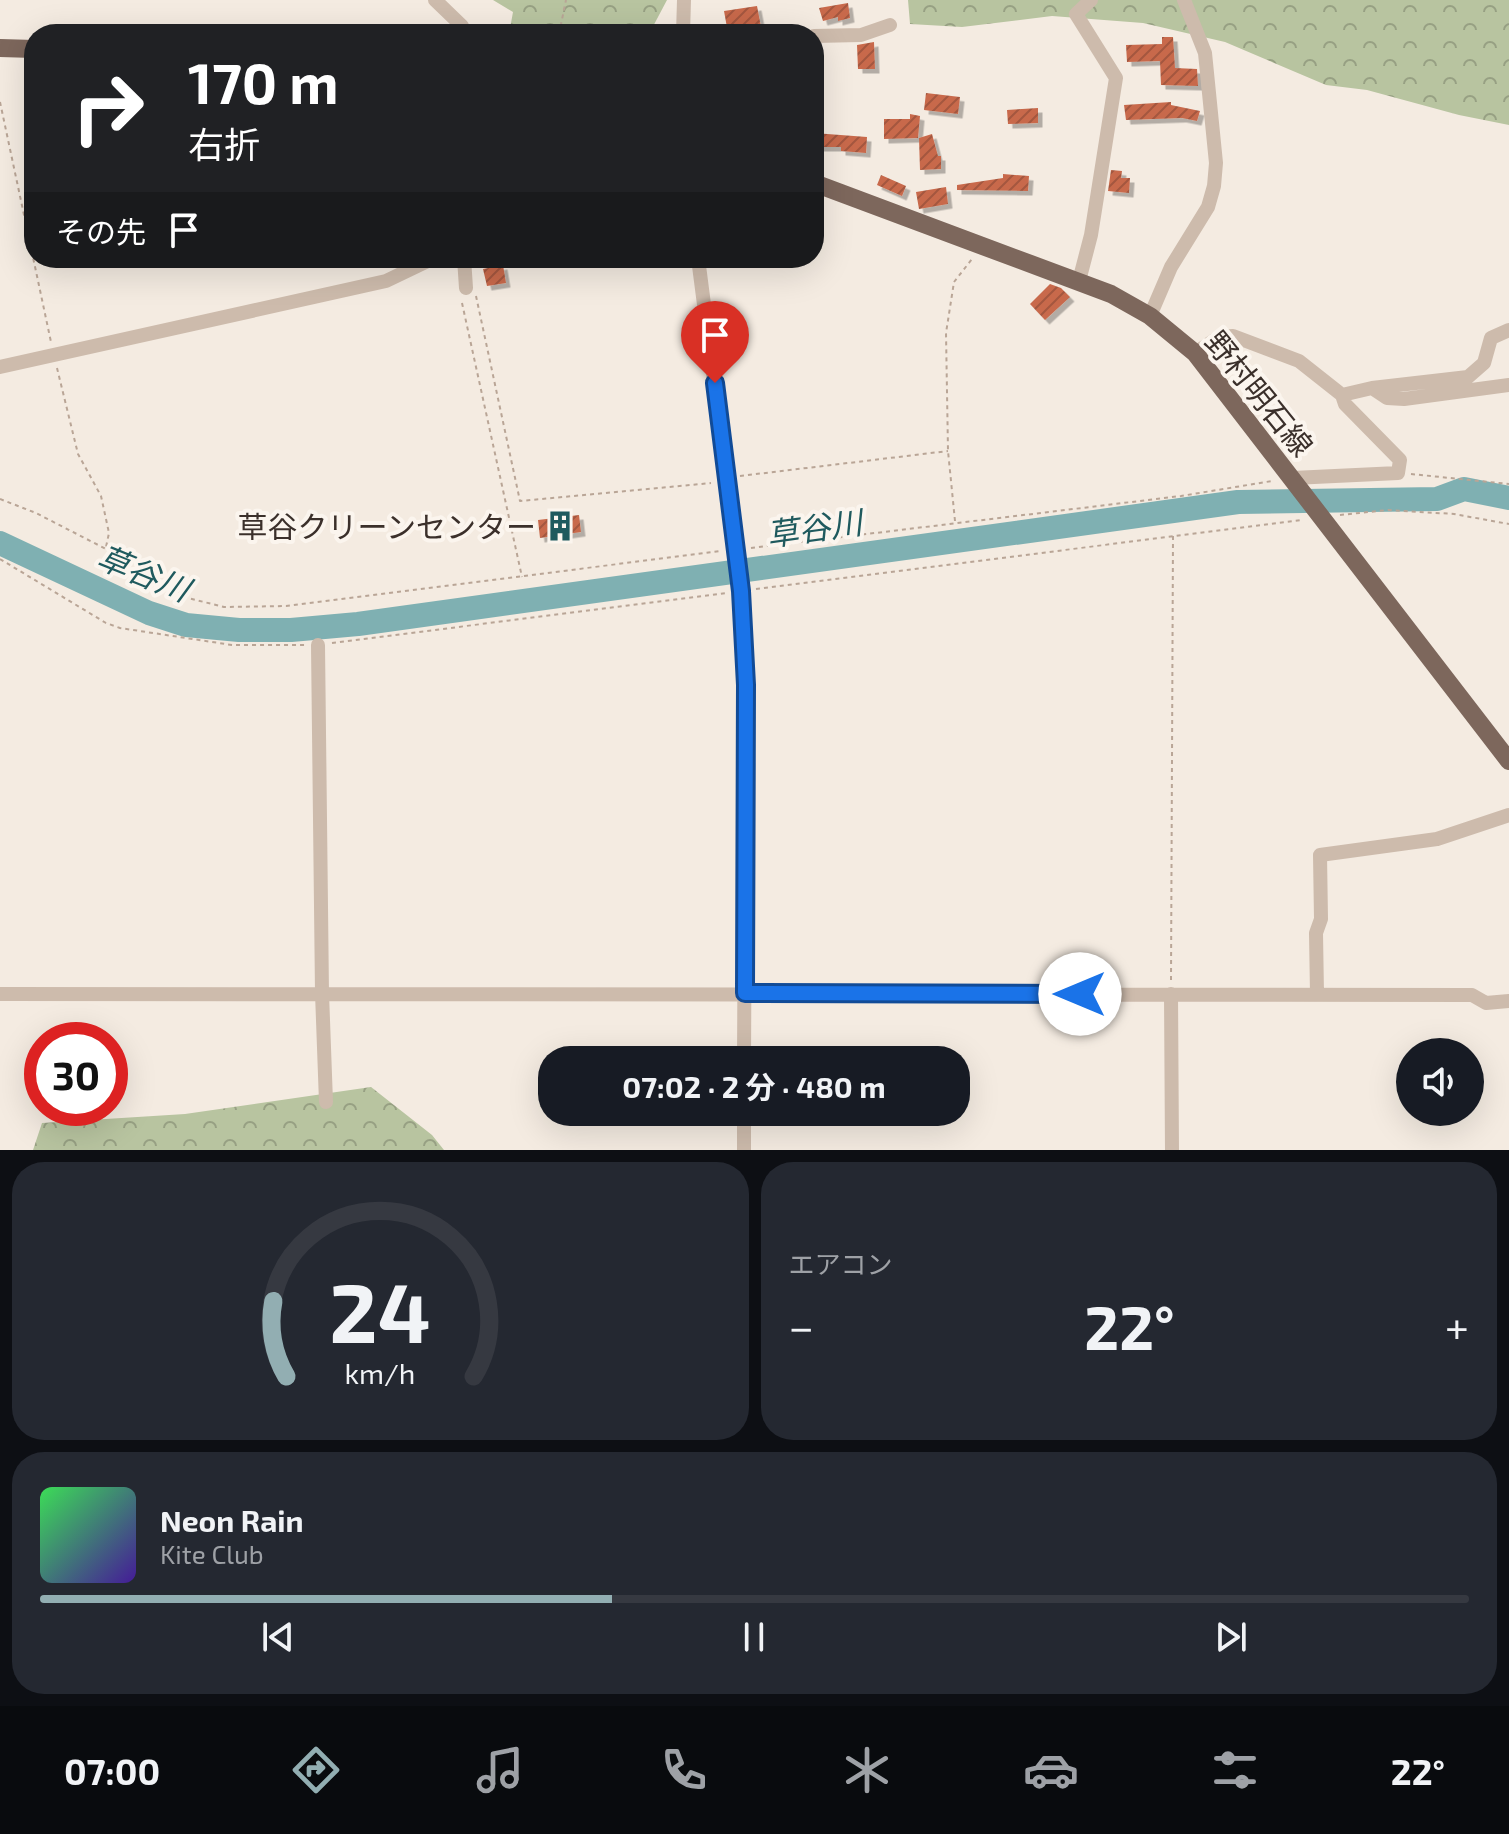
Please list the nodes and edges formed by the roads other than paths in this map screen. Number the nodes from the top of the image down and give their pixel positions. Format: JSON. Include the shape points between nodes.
{"nodes":[{"id":1,"x":435,"y":0,"type":"edge"},
{"id":2,"x":684,"y":0,"type":"edge"},
{"id":3,"x":1091,"y":0,"type":"edge"},
{"id":4,"x":1184,"y":0,"type":"edge"},
{"id":5,"x":457,"y":24,"type":"edge"},
{"id":6,"x":683,"y":24,"type":"edge"},
{"id":7,"x":890,"y":25,"type":"dead end"},
{"id":8,"x":824,"y":36,"type":"edge"},
{"id":9,"x":0,"y":48,"type":"edge"},
{"id":10,"x":24,"y":49,"type":"edge"},
{"id":11,"x":824,"y":187,"type":"edge"},
{"id":12,"x":413,"y":268,"type":"edge"},
{"id":13,"x":465,"y":268,"type":"edge"},
{"id":14,"x":699,"y":268,"type":"edge"},
{"id":15,"x":1079,"y":281,"type":"junction"},
{"id":16,"x":466,"y":288,"type":"road end"},
{"id":17,"x":1150,"y":316,"type":"junction"},
{"id":18,"x":1509,"y":330,"type":"edge"},
{"id":19,"x":1195,"y":353,"type":"junction"},
{"id":20,"x":0,"y":367,"type":"edge"},
{"id":21,"x":1509,"y":385,"type":"edge"},
{"id":22,"x":1372,"y":388,"type":"junction"},
{"id":23,"x":1342,"y":395,"type":"junction"},
{"id":24,"x":1293,"y":478,"type":"junction"},
{"id":25,"x":318,"y":645,"type":"road end"},
{"id":26,"x":1509,"y":761,"type":"edge"},
{"id":27,"x":1509,"y":815,"type":"edge"},
{"id":28,"x":322,"y":993,"type":"junction"},
{"id":29,"x":745,"y":993,"type":"junction"},
{"id":30,"x":0,"y":994,"type":"edge"},
{"id":31,"x":1171,"y":994,"type":"junction"},
{"id":32,"x":1317,"y":994,"type":"junction"},
{"id":33,"x":1509,"y":1001,"type":"edge"},
{"id":34,"x":744,"y":1046,"type":"edge"},
{"id":35,"x":326,"y":1102,"type":"dead end"},
{"id":36,"x":744,"y":1126,"type":"edge"},
{"id":37,"x":744,"y":1150,"type":"edge"},
{"id":38,"x":1172,"y":1150,"type":"edge"}],
"edges":[{"from":1,"to":5,"type":"street"},
{"from":2,"to":6,"type":"street"},
{"from":3,"to":15,"type":"street","via":[[1076,14],[1116,78]]},
{"from":4,"to":17,"type":"street","via":[[1205,53],[1214,186]]},
{"from":7,"to":8,"type":"street","via":[[861,35]]},
{"from":9,"to":10,"type":"main road"},
{"from":11,"to":15,"type":"main road","name":"野村明石線"},
{"from":12,"to":20,"type":"street","via":[[386,281]]},
{"from":13,"to":16,"type":"street"},
{"from":14,"to":29,"type":"street","via":[[741,591],[746,685]]},
{"from":15,"to":17,"type":"main road","name":"野村明石線"},
{"from":17,"to":19,"type":"main road","name":"野村明石線"},
{"from":18,"to":22,"type":"street","via":[[1491,338],[1484,363],[1468,377]]},
{"from":19,"to":23,"type":"street","via":[[1219,337],[1233,336],[1299,361]]},
{"from":19,"to":24,"type":"main road","name":"野村明石線"},
{"from":21,"to":22,"type":"street","via":[[1404,399],[1387,398]]},
{"from":22,"to":23,"type":"street"},
{"from":23,"to":24,"type":"street","via":[[1400,460],[1398,473]]},
{"from":24,"to":26,"type":"main road","name":"野村明石線"},
{"from":25,"to":28,"type":"street"},
{"from":27,"to":32,"type":"street","via":[[1437,839],[1320,855]]},
{"from":28,"to":29,"type":"street"},
{"from":28,"to":30,"type":"street"},
{"from":28,"to":35,"type":"street"},
{"from":29,"to":31,"type":"street"},
{"from":29,"to":34,"type":"street"},
{"from":31,"to":32,"type":"street"},
{"from":31,"to":38,"type":"street"},
{"from":32,"to":33,"type":"street","via":[[1472,995],[1486,1003]]},
{"from":36,"to":37,"type":"street"}]}
